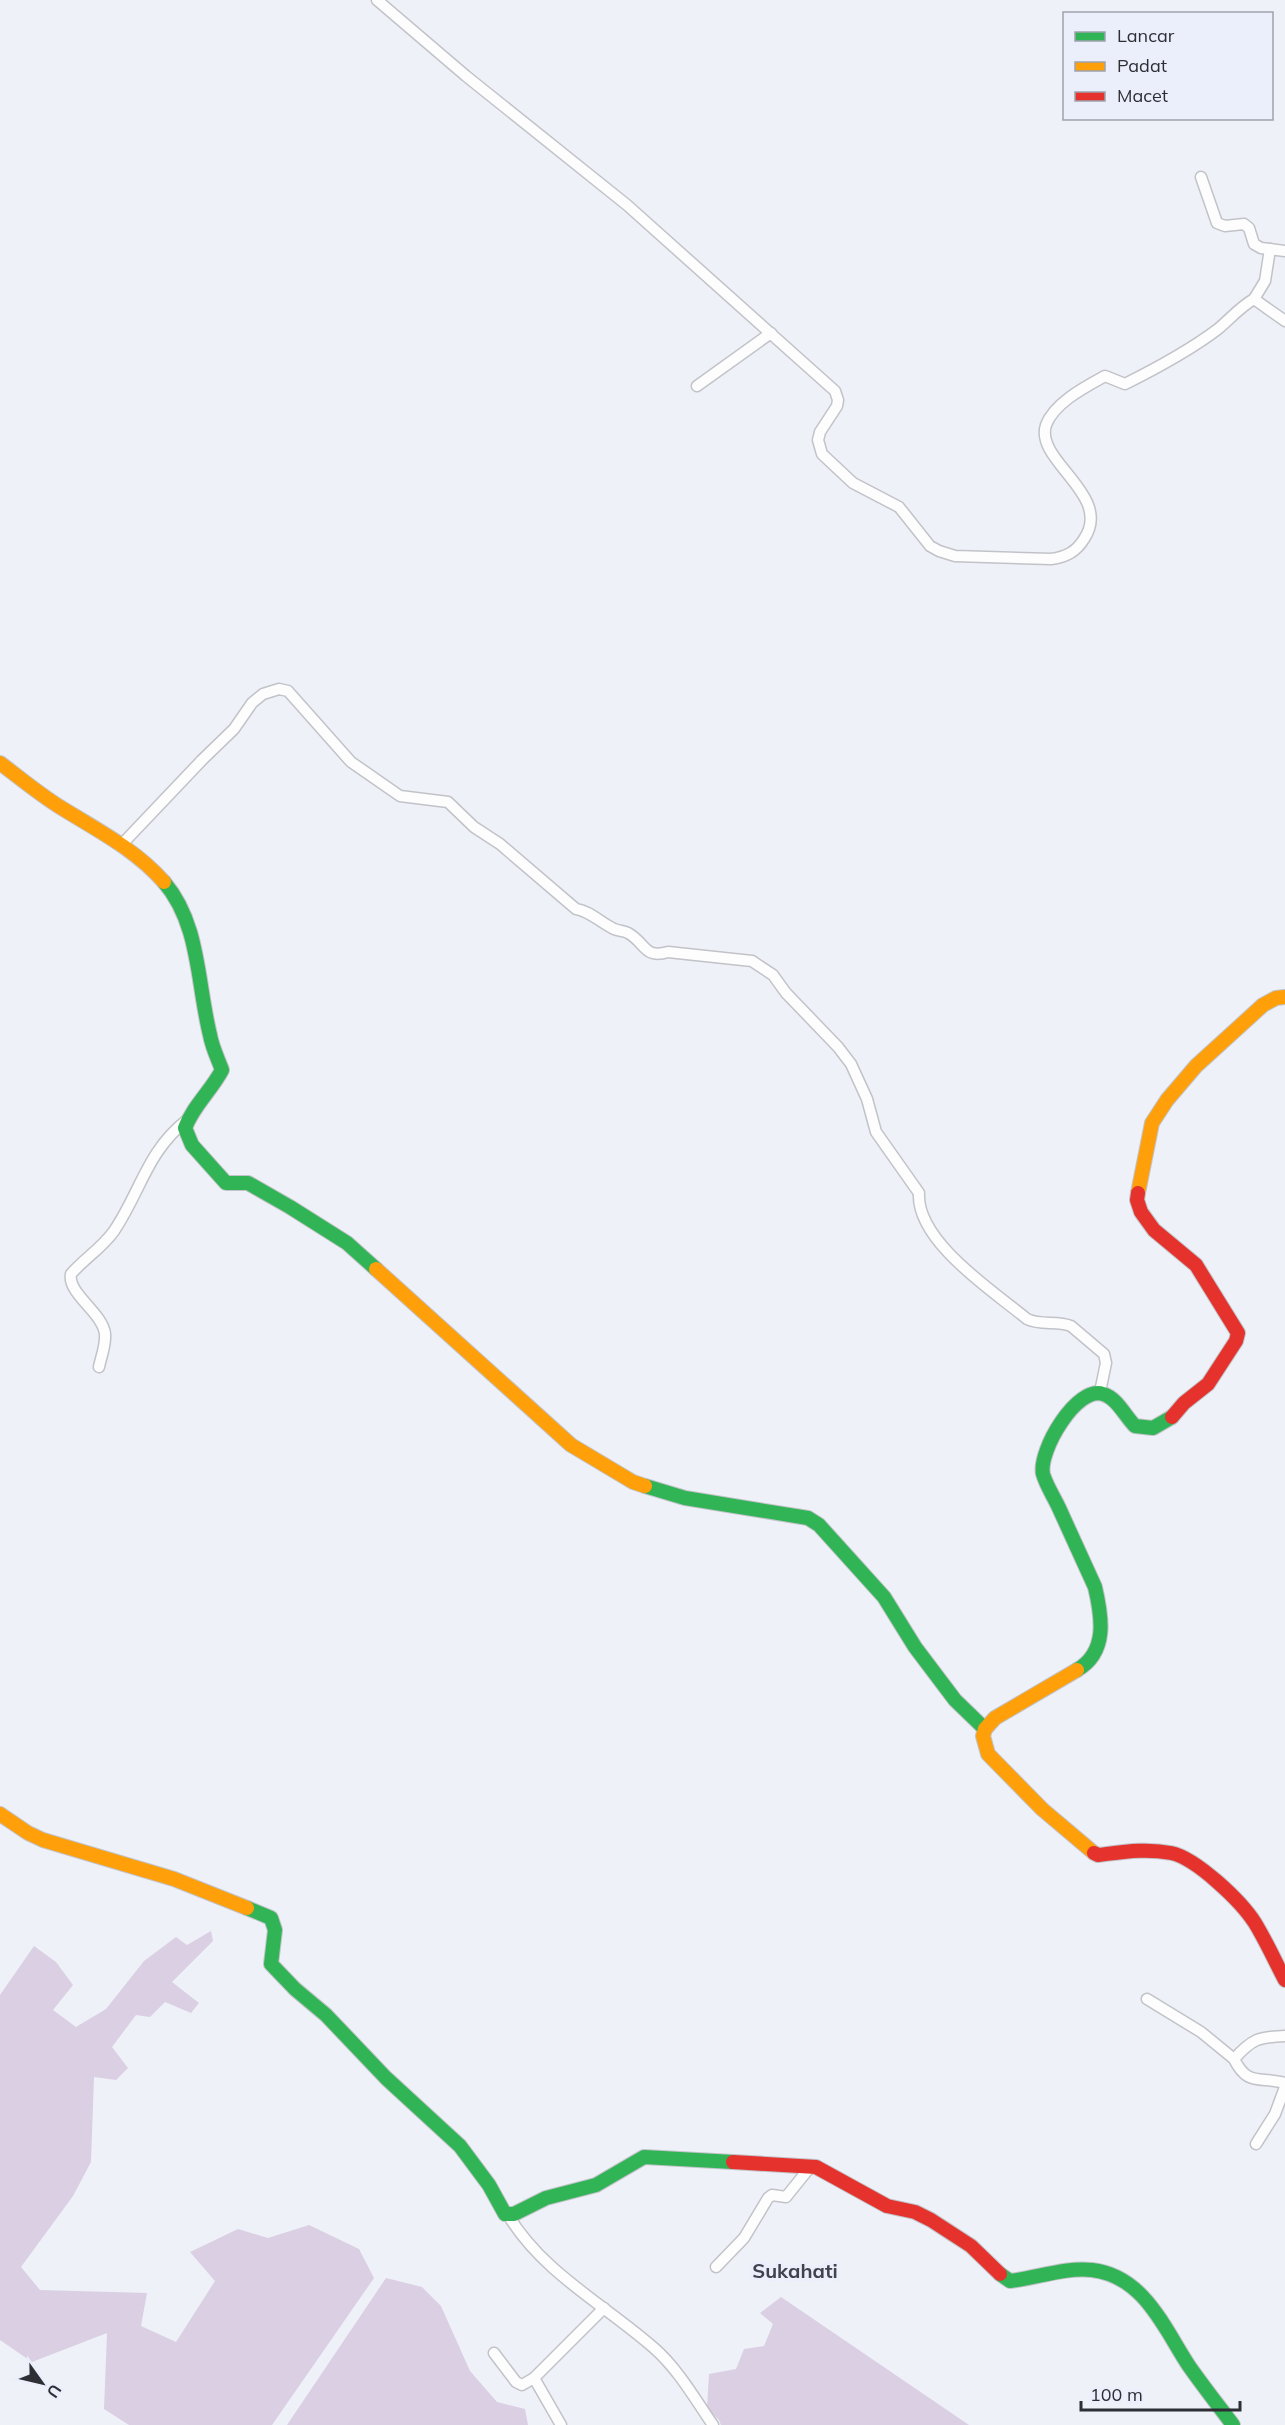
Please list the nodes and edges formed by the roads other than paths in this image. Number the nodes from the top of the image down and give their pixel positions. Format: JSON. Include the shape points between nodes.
{"nodes":[{"id":1,"x":376,"y":0,"type":"edge"},
{"id":2,"x":1201,"y":177,"type":"dead end"},
{"id":3,"x":1270,"y":249,"type":"junction"},
{"id":4,"x":1285,"y":250,"type":"edge"},
{"id":5,"x":1254,"y":299,"type":"junction"},
{"id":6,"x":1285,"y":321,"type":"edge"},
{"id":7,"x":771,"y":333,"type":"junction"},
{"id":8,"x":697,"y":386,"type":"dead end"},
{"id":9,"x":0,"y":763,"type":"edge"},
{"id":10,"x":125,"y":846,"type":"junction"},
{"id":11,"x":1285,"y":997,"type":"edge"},
{"id":12,"x":187,"y":1120,"type":"junction"},
{"id":13,"x":99,"y":1367,"type":"dead end"},
{"id":14,"x":1102,"y":1386,"type":"junction"},
{"id":15,"x":982,"y":1726,"type":"junction"},
{"id":16,"x":0,"y":1814,"type":"edge"},
{"id":17,"x":1285,"y":1980,"type":"edge"},
{"id":18,"x":1147,"y":1999,"type":"dead end"},
{"id":19,"x":1285,"y":2036,"type":"edge"},
{"id":20,"x":1234,"y":2059,"type":"junction"},
{"id":21,"x":1285,"y":2082,"type":"edge"},
{"id":22,"x":1285,"y":2087,"type":"edge"},
{"id":23,"x":1256,"y":2144,"type":"dead end"},
{"id":24,"x":811,"y":2166,"type":"junction"},
{"id":25,"x":508,"y":2215,"type":"junction"},
{"id":26,"x":716,"y":2267,"type":"dead end"},
{"id":27,"x":604,"y":2308,"type":"junction"},
{"id":28,"x":494,"y":2353,"type":"dead end"},
{"id":29,"x":534,"y":2378,"type":"junction"},
{"id":30,"x":561,"y":2425,"type":"edge"},
{"id":31,"x":712,"y":2425,"type":"edge"},
{"id":32,"x":1233,"y":2425,"type":"edge"}],
"edges":[{"from":1,"to":7,"type":"street","via":[[627,205]]},
{"from":2,"to":3,"type":"street","via":[[1216,223],[1247,225],[1254,244]]},
{"from":3,"to":4,"type":"street"},
{"from":3,"to":5,"type":"street","via":[[1265,281]]},
{"from":5,"to":6,"type":"street"},
{"from":5,"to":7,"type":"street","via":[[1179,355],[1125,384],[1105,376],[1064,402],[1051,417],[1045,436],[1091,511],[1088,534],[1079,546],[1063,558],[1051,559],[955,556],[939,551],[922,537],[899,507],[843,476],[822,454],[818,440],[837,406],[838,395]]},
{"from":7,"to":8,"type":"street"},
{"from":9,"to":10,"type":"street","via":[[57,805]]},
{"from":10,"to":12,"type":"street","via":[[164,881],[183,908],[210,1036],[221,1066],[218,1080]]},
{"from":10,"to":14,"type":"street","via":[[126,840],[234,729],[252,703],[279,689],[288,691],[351,762],[387,789],[400,796],[448,801],[474,827],[500,844],[576,909],[627,933],[646,951],[752,962],[774,975],[851,1064],[876,1132],[919,1193],[918,1206],[943,1249],[1027,1319],[1065,1324],[1104,1354]]},
{"from":11,"to":14,"type":"street","via":[[1267,1001],[1169,1093],[1150,1127],[1137,1193],[1138,1205],[1154,1230],[1192,1261],[1238,1337],[1208,1384],[1160,1426],[1135,1426]]},
{"from":12,"to":13,"type":"street","via":[[156,1152],[106,1242],[71,1274],[71,1283],[104,1328]]},
{"from":12,"to":15,"type":"street","via":[[189,1140],[226,1183],[248,1183],[347,1243],[572,1445],[633,1482],[685,1498],[808,1518],[819,1524],[884,1597],[955,1700]]},
{"from":14,"to":15,"type":"street","via":[[1071,1410],[1052,1435],[1044,1455],[1043,1474],[1095,1587],[1100,1642],[1083,1668]]},
{"from":15,"to":17,"type":"street","via":[[987,1754],[1090,1851],[1098,1855],[1145,1849],[1173,1853],[1195,1864],[1254,1922]]},
{"from":16,"to":25,"type":"street","via":[[43,1840],[174,1878],[271,1918],[275,1930],[271,1964],[460,2146]]},
{"from":18,"to":20,"type":"street","via":[[1201,2032]]},
{"from":19,"to":20,"type":"street","via":[[1253,2040]]},
{"from":20,"to":21,"type":"street","via":[[1252,2080]]},
{"from":22,"to":23,"type":"street","via":[[1275,2114]]},
{"from":24,"to":25,"type":"street","via":[[644,2157],[596,2185],[546,2198]]},
{"from":24,"to":26,"type":"street","via":[[786,2197],[768,2198],[744,2238]]},
{"from":24,"to":32,"type":"street","via":[[895,2210],[911,2210],[933,2222],[971,2246],[1010,2281],[1092,2270],[1115,2275],[1133,2285]]},
{"from":25,"to":27,"type":"street","via":[[530,2247],[551,2268]]},
{"from":27,"to":29,"type":"street"},
{"from":27,"to":31,"type":"street","via":[[668,2362]]},
{"from":28,"to":29,"type":"street","via":[[516,2382],[522,2385]]},
{"from":29,"to":30,"type":"street"}]}
